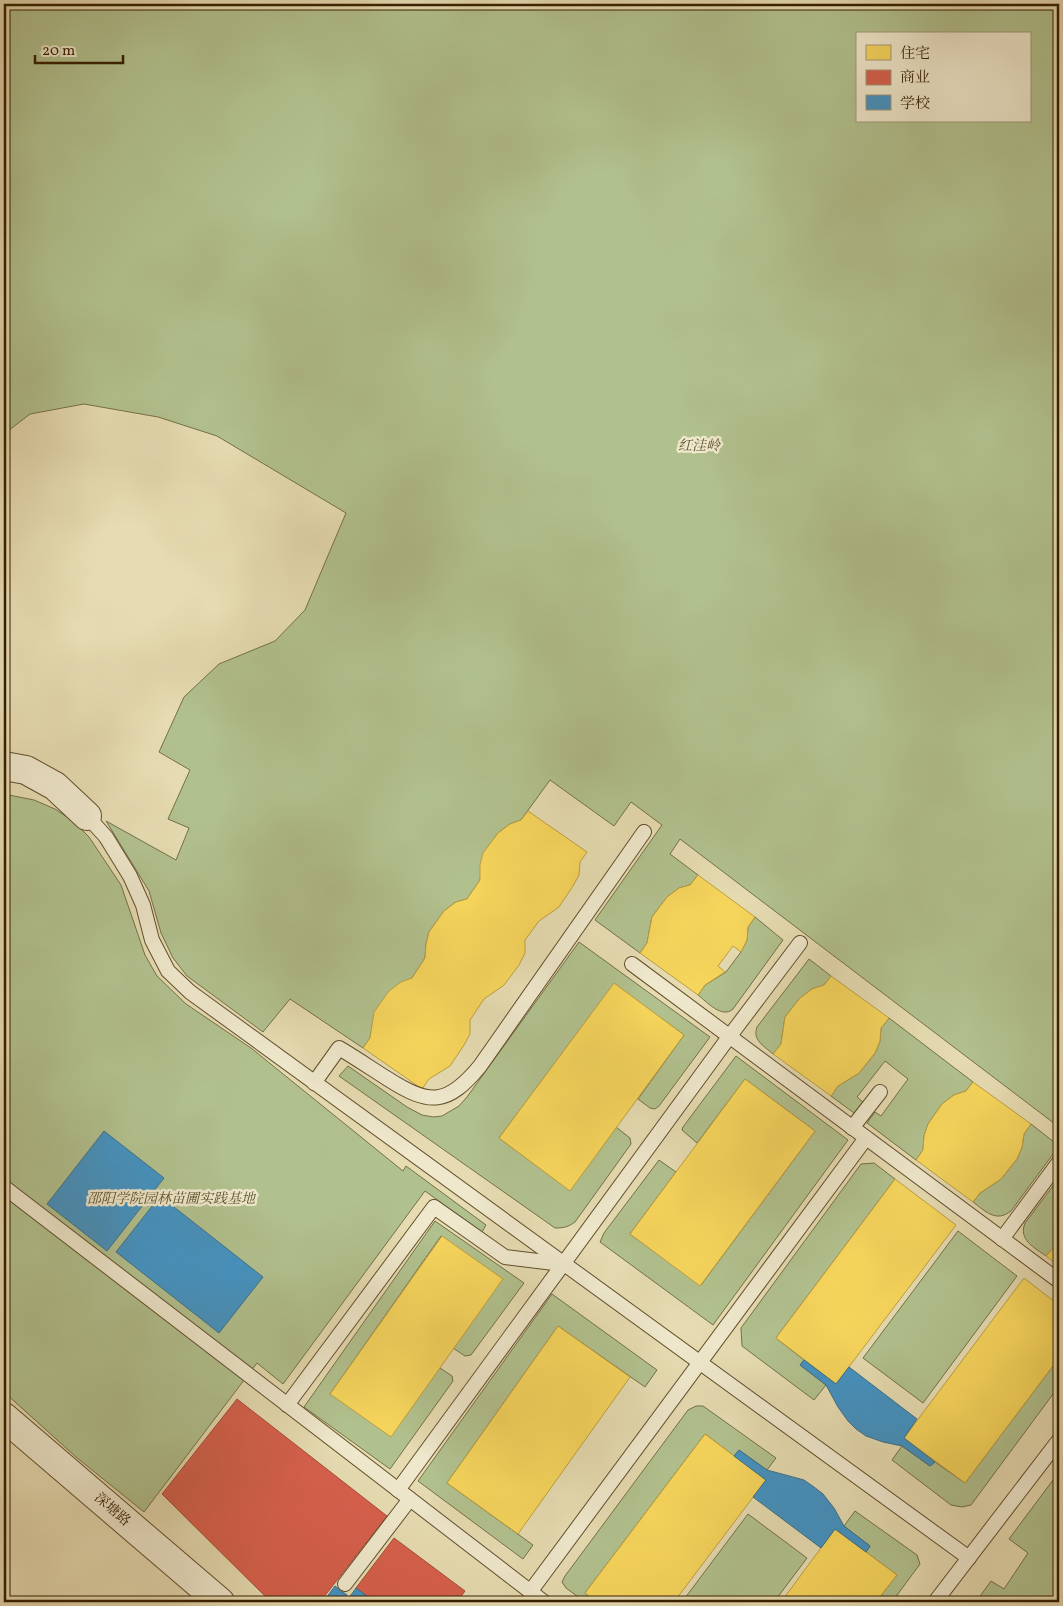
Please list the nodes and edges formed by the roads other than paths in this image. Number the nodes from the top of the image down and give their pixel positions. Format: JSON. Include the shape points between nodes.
{"nodes":[{"id":1,"x":4,"y":766,"type":"edge"},
{"id":2,"x":87,"y":816,"type":"joint"},
{"id":3,"x":644,"y":832,"type":"dead end"},
{"id":4,"x":800,"y":943,"type":"dead end"},
{"id":5,"x":632,"y":964,"type":"dead end"},
{"id":6,"x":729,"y":1037,"type":"junction"},
{"id":7,"x":314,"y":1083,"type":"junction"},
{"id":8,"x":880,"y":1092,"type":"dead end"},
{"id":9,"x":852,"y":1128,"type":"junction"},
{"id":10,"x":866,"y":1138,"type":"junction"},
{"id":11,"x":1059,"y":1162,"type":"edge"},
{"id":12,"x":4,"y":1187,"type":"edge"},
{"id":13,"x":1002,"y":1239,"type":"junction"},
{"id":14,"x":563,"y":1264,"type":"junction"},
{"id":15,"x":1059,"y":1281,"type":"edge"},
{"id":16,"x":700,"y":1363,"type":"junction"},
{"id":17,"x":287,"y":1404,"type":"junction"},
{"id":18,"x":4,"y":1417,"type":"edge"},
{"id":19,"x":1059,"y":1440,"type":"edge"},
{"id":20,"x":398,"y":1490,"type":"junction"},
{"id":21,"x":410,"y":1499,"type":"junction"},
{"id":22,"x":969,"y":1558,"type":"junction"},
{"id":23,"x":345,"y":1584,"type":"dead end"},
{"id":24,"x":530,"y":1592,"type":"junction"},
{"id":25,"x":220,"y":1602,"type":"edge"},
{"id":26,"x":544,"y":1602,"type":"edge"},
{"id":27,"x":935,"y":1602,"type":"edge"}],
"edges":[{"from":1,"to":2,"type":"street","via":[[26,770],[55,786]]},
{"from":2,"to":7,"type":"lane","via":[[106,837],[130,876],[143,905],[152,940],[168,970],[190,992]]},
{"from":3,"to":7,"type":"lane","via":[[465,1083],[447,1095],[427,1098],[409,1093],[340,1048]]},
{"from":4,"to":6,"type":"lane"},
{"from":5,"to":6,"type":"lane"},
{"from":6,"to":9,"type":"lane"},
{"from":6,"to":14,"type":"lane"},
{"from":7,"to":14,"type":"lane"},
{"from":8,"to":9,"type":"lane"},
{"from":9,"to":10,"type":"lane"},
{"from":10,"to":13,"type":"lane"},
{"from":10,"to":16,"type":"lane"},
{"from":11,"to":13,"type":"lane"},
{"from":12,"to":17,"type":"lane"},
{"from":13,"to":15,"type":"lane"},
{"from":14,"to":16,"type":"lane"},
{"from":14,"to":17,"type":"lane","via":[[505,1257],[434,1207]]},
{"from":14,"to":20,"type":"lane"},
{"from":16,"to":22,"type":"lane"},
{"from":16,"to":24,"type":"lane"},
{"from":17,"to":20,"type":"lane"},
{"from":18,"to":25,"type":"street","name":"深塘路"},
{"from":19,"to":22,"type":"lane"},
{"from":20,"to":21,"type":"lane"},
{"from":21,"to":23,"type":"lane"},
{"from":21,"to":24,"type":"lane"},
{"from":22,"to":27,"type":"lane"},
{"from":24,"to":26,"type":"lane"}]}
